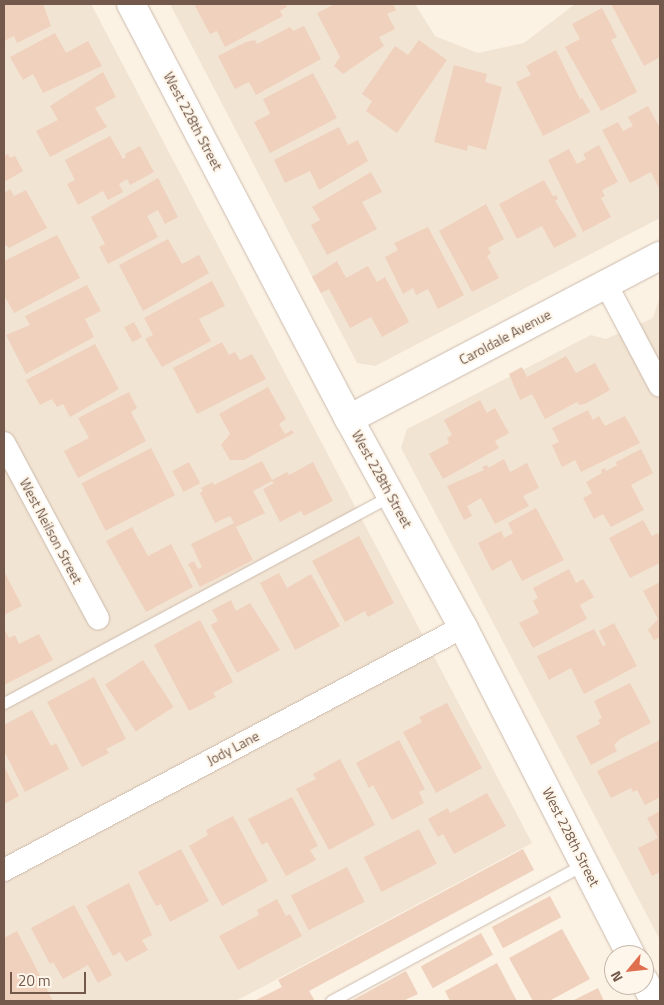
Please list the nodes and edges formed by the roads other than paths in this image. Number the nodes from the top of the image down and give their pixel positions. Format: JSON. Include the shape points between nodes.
{"nodes":[{"id":1,"x":131,"y":4,"type":"edge"},
{"id":2,"x":660,"y":256,"type":"edge"},
{"id":3,"x":606,"y":284,"type":"junction"},
{"id":4,"x":660,"y":386,"type":"edge"},
{"id":5,"x":349,"y":419,"type":"junction"},
{"id":6,"x":4,"y":443,"type":"edge"},
{"id":7,"x":392,"y":495,"type":"junction"},
{"id":8,"x":98,"y":618,"type":"dead end"},
{"id":9,"x":463,"y":627,"type":"junction"},
{"id":10,"x":4,"y":703,"type":"edge"},
{"id":11,"x":584,"y":864,"type":"junction"},
{"id":12,"x":4,"y":870,"type":"edge"},
{"id":13,"x":626,"y":945,"type":"edge"},
{"id":14,"x":331,"y":1001,"type":"edge"}],
"edges":[{"from":1,"to":5,"type":"street","name":"West 228th Street"},
{"from":2,"to":3,"type":"street","name":"Caroldale Avenue"},
{"from":3,"to":4,"type":"street"},
{"from":3,"to":5,"type":"street","name":"Caroldale Avenue"},
{"from":5,"to":7,"type":"street","name":"West 228th Street"},
{"from":6,"to":8,"type":"street","name":"West Neilson Street"},
{"from":7,"to":9,"type":"street","name":"West 228th Street"},
{"from":7,"to":10,"type":"lane"},
{"from":9,"to":11,"type":"street","name":"West 228th Street"},
{"from":9,"to":12,"type":"street","name":"Jody Lane"},
{"from":11,"to":13,"type":"street","name":"West 228th Street"},
{"from":11,"to":14,"type":"lane"}]}
